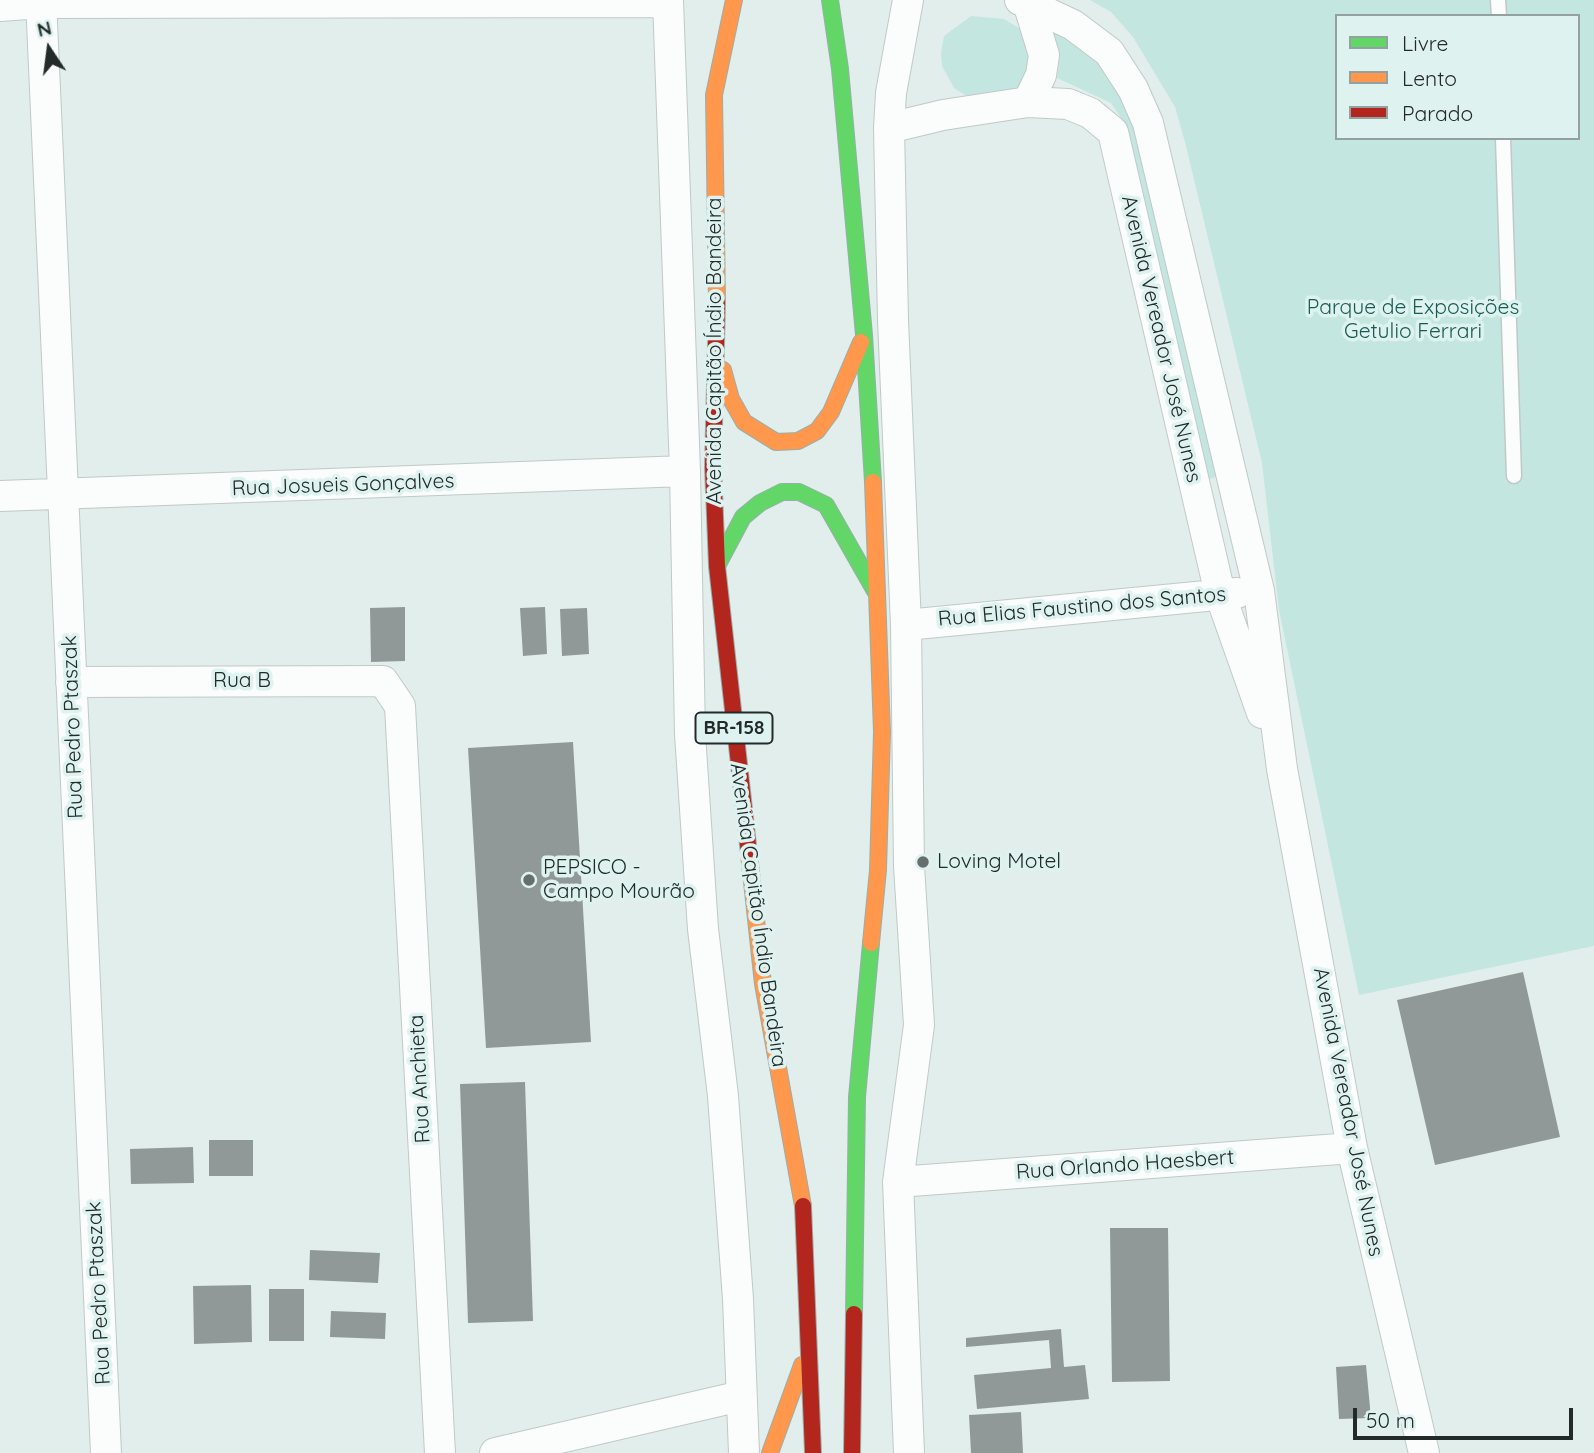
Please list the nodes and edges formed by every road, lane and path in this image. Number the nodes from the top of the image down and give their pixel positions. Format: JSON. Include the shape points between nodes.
{"nodes":[{"id":1,"x":734,"y":0,"type":"edge"},
{"id":2,"x":830,"y":0,"type":"edge"},
{"id":3,"x":848,"y":0,"type":"edge"},
{"id":4,"x":908,"y":0,"type":"edge"},
{"id":5,"x":41,"y":1,"type":"edge"},
{"id":6,"x":668,"y":1,"type":"edge"},
{"id":7,"x":1025,"y":3,"type":"edge"},
{"id":8,"x":0,"y":6,"type":"edge"},
{"id":9,"x":840,"y":69,"type":"junction"},
{"id":10,"x":1028,"y":102,"type":"junction"},
{"id":11,"x":889,"y":128,"type":"junction"},
{"id":12,"x":1503,"y":140,"type":"edge"},
{"id":13,"x":864,"y":335,"type":"junction"},
{"id":14,"x":718,"y":348,"type":"junction"},
{"id":15,"x":685,"y":471,"type":"junction"},
{"id":16,"x":1514,"y":476,"type":"dead end"},
{"id":17,"x":0,"y":496,"type":"edge"},
{"id":18,"x":64,"y":496,"type":"junction"},
{"id":19,"x":717,"y":566,"type":"junction"},
{"id":20,"x":1259,"y":591,"type":"junction"},
{"id":21,"x":876,"y":593,"type":"junction"},
{"id":22,"x":1220,"y":594,"type":"junction"},
{"id":23,"x":906,"y":625,"type":"junction"},
{"id":24,"x":71,"y":682,"type":"junction"},
{"id":25,"x":400,"y":706,"type":"joint"},
{"id":26,"x":1282,"y":769,"type":"junction"},
{"id":27,"x":1352,"y":1148,"type":"junction"},
{"id":28,"x":898,"y":1182,"type":"junction"},
{"id":29,"x":808,"y":1347,"type":"junction"},
{"id":30,"x":741,"y":1396,"type":"junction"},
{"id":31,"x":852,"y":1452,"type":"edge"},
{"id":32,"x":106,"y":1453,"type":"edge"},
{"id":33,"x":440,"y":1453,"type":"edge"},
{"id":34,"x":495,"y":1453,"type":"edge"},
{"id":35,"x":744,"y":1453,"type":"edge"},
{"id":36,"x":771,"y":1453,"type":"edge"},
{"id":37,"x":813,"y":1453,"type":"edge"},
{"id":38,"x":909,"y":1453,"type":"edge"},
{"id":39,"x":1424,"y":1453,"type":"edge"}],
"edges":[{"from":1,"to":14,"type":"main road","name":"Avenida Capitão Índio Bandeira","number":"BR-158","via":[[715,95]]},
{"from":2,"to":9,"type":"main road"},
{"from":3,"to":9,"type":"main road"},
{"from":4,"to":11,"type":"street"},
{"from":5,"to":6,"type":"street"},
{"from":5,"to":8,"type":"street"},
{"from":5,"to":18,"type":"street","name":"Rua Pedro Ptaszak"},
{"from":6,"to":15,"type":"street"},
{"from":7,"to":10,"type":"street","via":[[1044,55],[1041,75]]},
{"from":7,"to":20,"type":"street","name":"Avenida Vereador José Nunes","via":[[1073,25],[1109,52],[1133,89],[1147,123]]},
{"from":9,"to":13,"type":"main road"},
{"from":10,"to":11,"type":"street","name":"Avenida Vereador José Nunes"},
{"from":10,"to":22,"type":"street","name":"Avenida Vereador José Nunes","via":[[1068,104],[1090,113],[1113,132]]},
{"from":11,"to":23,"type":"street"},
{"from":12,"to":16,"type":"lane"},
{"from":13,"to":14,"type":"main road","via":[[831,412],[817,432],[798,441],[776,442],[744,422],[731,399]]},
{"from":13,"to":21,"type":"main road"},
{"from":14,"to":19,"type":"main road","name":"Avenida Capitão Índio Bandeira","number":"BR-158","via":[[713,467]]},
{"from":15,"to":18,"type":"street","name":"Rua Josueis Gonçalves"},
{"from":15,"to":30,"type":"street","via":[[690,734],[703,929],[723,1096]]},
{"from":17,"to":18,"type":"street","name":"Rua Josueis Gonçalves"},
{"from":18,"to":24,"type":"street","name":"Rua Pedro Ptaszak"},
{"from":19,"to":21,"type":"main road","via":[[743,517],[782,492],[799,492],[826,505]]},
{"from":19,"to":29,"type":"main road","name":"Avenida Capitão Índio Bandeira","number":"BR-158","via":[[763,984],[805,1214]]},
{"from":20,"to":22,"type":"street","name":"Rua Elias Faustino dos Santos"},
{"from":20,"to":26,"type":"street","name":"Avenida Vereador José Nunes"},
{"from":21,"to":31,"type":"main road","via":[[881,746],[878,870],[857,1097]]},
{"from":22,"to":23,"type":"street","name":"Rua Elias Faustino dos Santos"},
{"from":22,"to":26,"type":"street","name":"Avenida Vereador José Nunes"},
{"from":23,"to":28,"type":"street","via":[[909,866],[919,1026]]},
{"from":24,"to":25,"type":"street","name":"Rua B","via":[[383,681]]},
{"from":24,"to":32,"type":"street","name":"Rua Pedro Ptaszak"},
{"from":25,"to":33,"type":"street","name":"Rua Anchieta"},
{"from":26,"to":27,"type":"street","name":"Avenida Vereador José Nunes"},
{"from":27,"to":28,"type":"street","name":"Rua Orlando Haesbert"},
{"from":27,"to":39,"type":"street","name":"Avenida Vereador José Nunes"},
{"from":28,"to":38,"type":"street"},
{"from":29,"to":36,"type":"main road"},
{"from":29,"to":37,"type":"main road","name":"Avenida Capitão Índio Bandeira","number":"BR-158"},
{"from":30,"to":34,"type":"street"},
{"from":30,"to":35,"type":"street"}]}
